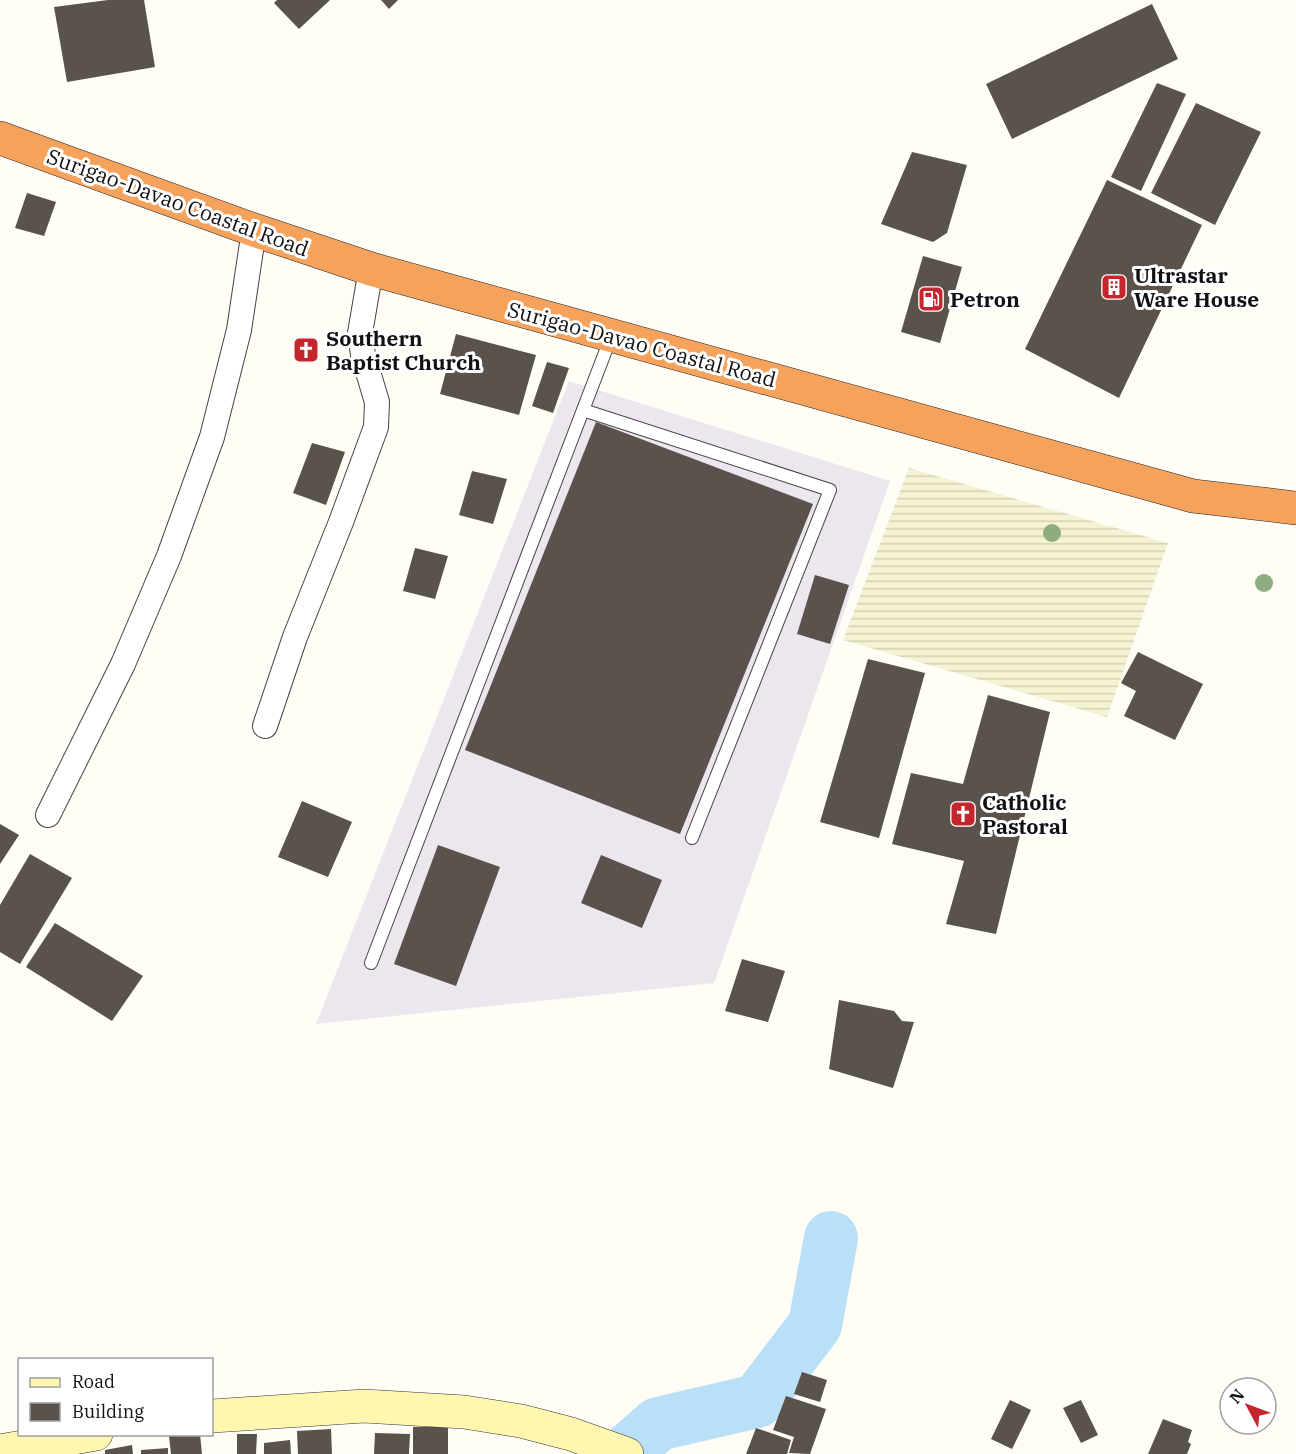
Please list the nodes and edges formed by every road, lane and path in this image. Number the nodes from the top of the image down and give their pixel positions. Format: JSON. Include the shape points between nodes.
{"nodes":[{"id":1,"x":0,"y":138,"type":"edge"},
{"id":2,"x":254,"y":230,"type":"junction"},
{"id":3,"x":371,"y":269,"type":"junction"},
{"id":4,"x":611,"y":336,"type":"junction"},
{"id":5,"x":583,"y":410,"type":"junction"},
{"id":6,"x":1296,"y":508,"type":"edge"},
{"id":7,"x":265,"y":726,"type":"dead end"},
{"id":8,"x":48,"y":815,"type":"dead end"},
{"id":9,"x":692,"y":838,"type":"dead end"},
{"id":10,"x":371,"y":963,"type":"dead end"},
{"id":11,"x":213,"y":1416,"type":"edge"},
{"id":12,"x":84,"y":1436,"type":"edge"},
{"id":13,"x":0,"y":1450,"type":"edge"},
{"id":14,"x":627,"y":1454,"type":"edge"}],
"edges":[{"from":1,"to":2,"type":"highway","name":"Surigao-Davao Coastal Road"},
{"from":2,"to":3,"type":"highway","name":"Surigao-Davao Coastal Road"},
{"from":2,"to":8,"type":"street","via":[[239,330],[212,438],[169,556],[123,664]]},
{"from":3,"to":4,"type":"highway","name":"Surigao-Davao Coastal Road"},
{"from":3,"to":7,"type":"street","via":[[360,333],[377,402],[376,427]]},
{"from":4,"to":5,"type":"lane"},
{"from":4,"to":6,"type":"highway","name":"Surigao-Davao Coastal Road","via":[[1193,496]]},
{"from":5,"to":9,"type":"lane","via":[[830,489]]},
{"from":5,"to":10,"type":"lane"},
{"from":11,"to":14,"type":"street","via":[[363,1406],[464,1412],[521,1421]]},
{"from":12,"to":13,"type":"street"}]}
